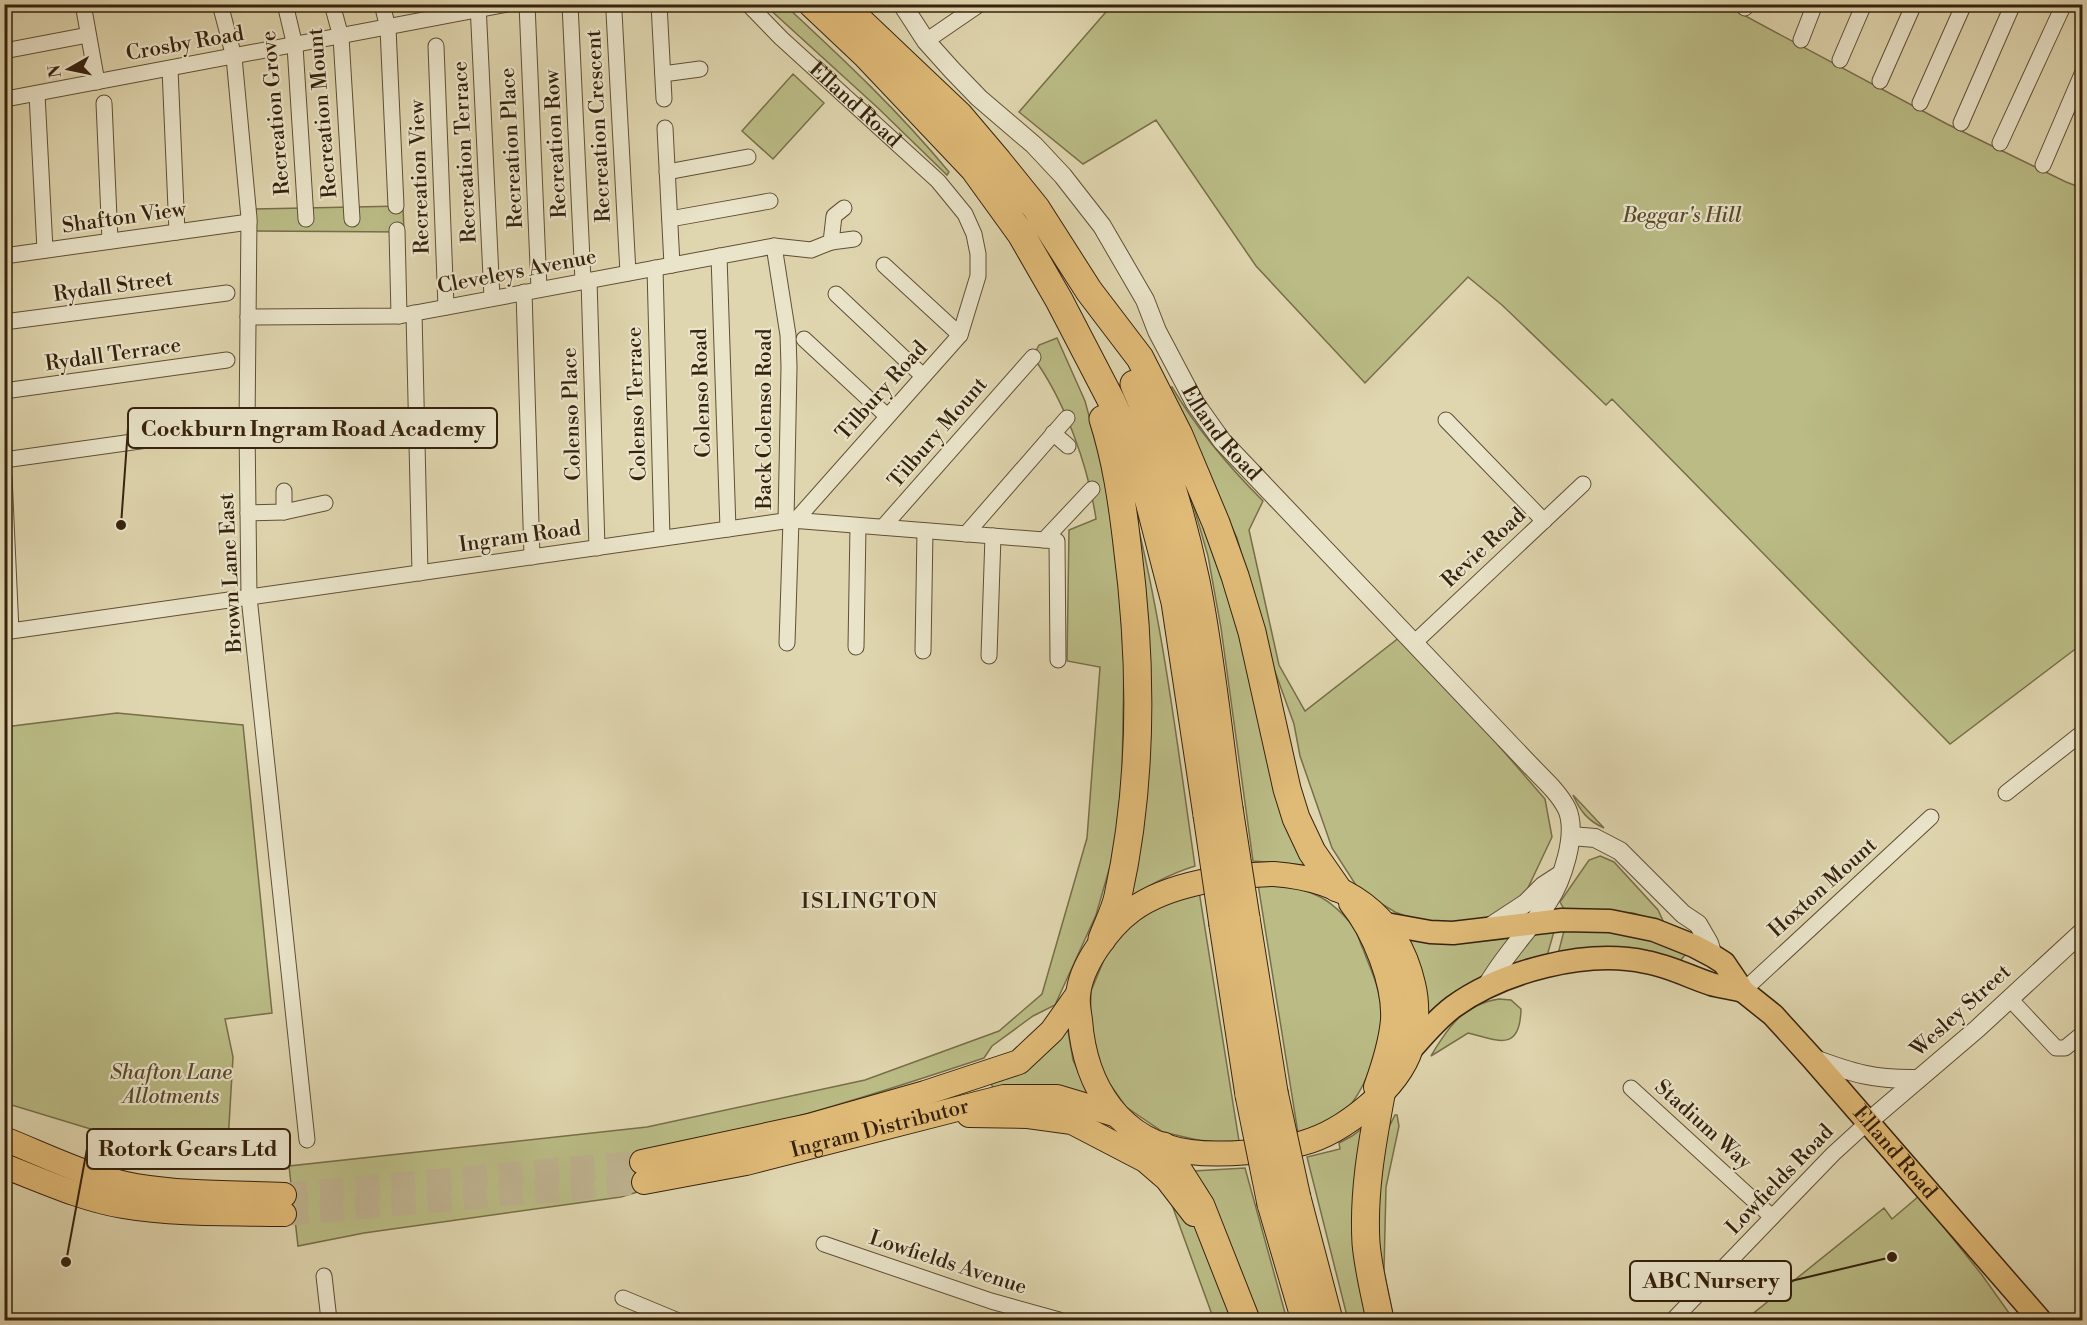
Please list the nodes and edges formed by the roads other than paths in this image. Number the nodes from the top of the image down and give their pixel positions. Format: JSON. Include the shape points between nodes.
{"nodes":[{"id":1,"x":83,"y":4,"type":"edge"},
{"id":2,"x":220,"y":4,"type":"edge"},
{"id":3,"x":285,"y":4,"type":"edge"},
{"id":4,"x":332,"y":4,"type":"edge"},
{"id":5,"x":382,"y":4,"type":"edge"},
{"id":6,"x":508,"y":4,"type":"edge"},
{"id":7,"x":527,"y":4,"type":"edge"},
{"id":8,"x":570,"y":4,"type":"edge"},
{"id":9,"x":659,"y":4,"type":"edge"},
{"id":10,"x":748,"y":4,"type":"edge"},
{"id":11,"x":812,"y":4,"type":"edge"},
{"id":12,"x":842,"y":4,"type":"edge"},
{"id":13,"x":902,"y":4,"type":"edge"},
{"id":14,"x":980,"y":4,"type":"edge"},
{"id":15,"x":1815,"y":4,"type":"edge"},
{"id":16,"x":1864,"y":4,"type":"edge"},
{"id":17,"x":1914,"y":4,"type":"edge"},
{"id":18,"x":1964,"y":4,"type":"edge"},
{"id":19,"x":2013,"y":4,"type":"edge"},
{"id":20,"x":2064,"y":4,"type":"edge"},
{"id":21,"x":479,"y":8,"type":"edge"},
{"id":22,"x":433,"y":12,"type":"edge"},
{"id":23,"x":614,"y":12,"type":"dead end"},
{"id":24,"x":388,"y":28,"type":"junction"},
{"id":25,"x":88,"y":35,"type":"junction"},
{"id":26,"x":341,"y":37,"type":"junction"},
{"id":27,"x":1801,"y":40,"type":"dead end"},
{"id":28,"x":926,"y":41,"type":"junction"},
{"id":29,"x":295,"y":46,"type":"junction"},
{"id":30,"x":436,"y":46,"type":"dead end"},
{"id":31,"x":4,"y":51,"type":"edge"},
{"id":32,"x":234,"y":57,"type":"junction"},
{"id":33,"x":1840,"y":60,"type":"dead end"},
{"id":34,"x":170,"y":69,"type":"junction"},
{"id":35,"x":700,"y":69,"type":"dead end"},
{"id":36,"x":663,"y":74,"type":"junction"},
{"id":37,"x":2082,"y":74,"type":"edge"},
{"id":38,"x":1880,"y":81,"type":"dead end"},
{"id":39,"x":97,"y":82,"type":"junction"},
{"id":40,"x":37,"y":94,"type":"junction"},
{"id":41,"x":11,"y":98,"type":"dead end"},
{"id":42,"x":664,"y":99,"type":"dead end"},
{"id":43,"x":104,"y":103,"type":"dead end"},
{"id":44,"x":1920,"y":103,"type":"dead end"},
{"id":45,"x":1961,"y":123,"type":"dead end"},
{"id":46,"x":665,"y":128,"type":"dead end"},
{"id":47,"x":2000,"y":143,"type":"dead end"},
{"id":48,"x":747,"y":157,"type":"dead end"},
{"id":49,"x":2043,"y":165,"type":"dead end"},
{"id":50,"x":668,"y":172,"type":"junction"},
{"id":51,"x":770,"y":201,"type":"dead end"},
{"id":52,"x":396,"y":206,"type":"dead end"},
{"id":53,"x":844,"y":208,"type":"dead end"},
{"id":54,"x":306,"y":219,"type":"dead end"},
{"id":55,"x":352,"y":219,"type":"dead end"},
{"id":56,"x":670,"y":219,"type":"junction"},
{"id":57,"x":249,"y":222,"type":"junction"},
{"id":58,"x":397,"y":230,"type":"dead end"},
{"id":59,"x":177,"y":232,"type":"junction"},
{"id":60,"x":854,"y":239,"type":"dead end"},
{"id":61,"x":110,"y":241,"type":"junction"},
{"id":62,"x":831,"y":242,"type":"junction"},
{"id":63,"x":774,"y":246,"type":"junction"},
{"id":64,"x":45,"y":250,"type":"junction"},
{"id":65,"x":4,"y":256,"type":"edge"},
{"id":66,"x":719,"y":256,"type":"junction"},
{"id":67,"x":672,"y":265,"type":"junction"},
{"id":68,"x":884,"y":265,"type":"dead end"},
{"id":69,"x":654,"y":268,"type":"junction"},
{"id":70,"x":628,"y":273,"type":"junction"},
{"id":71,"x":978,"y":276,"type":"joint"},
{"id":72,"x":586,"y":281,"type":"junction"},
{"id":73,"x":532,"y":291,"type":"junction"},
{"id":74,"x":1089,"y":291,"type":"junction"},
{"id":75,"x":227,"y":293,"type":"dead end"},
{"id":76,"x":836,"y":294,"type":"dead end"},
{"id":77,"x":492,"y":298,"type":"junction"},
{"id":78,"x":1059,"y":300,"type":"junction"},
{"id":79,"x":446,"y":307,"type":"junction"},
{"id":80,"x":407,"y":314,"type":"junction"},
{"id":81,"x":248,"y":317,"type":"junction"},
{"id":82,"x":4,"y":322,"type":"edge"},
{"id":83,"x":960,"y":335,"type":"junction"},
{"id":84,"x":804,"y":339,"type":"dead end"},
{"id":85,"x":227,"y":360,"type":"dead end"},
{"id":86,"x":1032,"y":366,"type":"dead end"},
{"id":87,"x":923,"y":376,"type":"junction"},
{"id":88,"x":4,"y":391,"type":"edge"},
{"id":89,"x":887,"y":416,"type":"junction"},
{"id":90,"x":1067,"y":418,"type":"dead end"},
{"id":91,"x":1446,"y":420,"type":"dead end"},
{"id":92,"x":247,"y":426,"type":"junction"},
{"id":93,"x":1053,"y":433,"type":"junction"},
{"id":94,"x":1068,"y":446,"type":"dead end"},
{"id":95,"x":4,"y":460,"type":"edge"},
{"id":96,"x":4,"y":476,"type":"edge"},
{"id":97,"x":1583,"y":484,"type":"dead end"},
{"id":98,"x":1092,"y":489,"type":"dead end"},
{"id":99,"x":284,"y":491,"type":"dead end"},
{"id":100,"x":325,"y":503,"type":"dead end"},
{"id":101,"x":284,"y":512,"type":"junction"},
{"id":102,"x":248,"y":513,"type":"junction"},
{"id":103,"x":791,"y":521,"type":"junction"},
{"id":104,"x":1544,"y":521,"type":"junction"},
{"id":105,"x":858,"y":526,"type":"junction"},
{"id":106,"x":883,"y":527,"type":"junction"},
{"id":107,"x":728,"y":529,"type":"junction"},
{"id":108,"x":925,"y":531,"type":"junction"},
{"id":109,"x":966,"y":534,"type":"junction"},
{"id":110,"x":993,"y":536,"type":"junction"},
{"id":111,"x":662,"y":538,"type":"junction"},
{"id":112,"x":1044,"y":540,"type":"junction"},
{"id":113,"x":597,"y":548,"type":"junction"},
{"id":114,"x":532,"y":557,"type":"junction"},
{"id":115,"x":420,"y":573,"type":"junction"},
{"id":116,"x":249,"y":597,"type":"junction"},
{"id":117,"x":8,"y":632,"type":"edge"},
{"id":118,"x":787,"y":643,"type":"dead end"},
{"id":119,"x":1414,"y":643,"type":"junction"},
{"id":120,"x":856,"y":647,"type":"dead end"},
{"id":121,"x":923,"y":651,"type":"dead end"},
{"id":122,"x":989,"y":657,"type":"dead end"},
{"id":123,"x":1058,"y":660,"type":"dead end"},
{"id":124,"x":2081,"y":736,"type":"edge"},
{"id":125,"x":2006,"y":793,"type":"dead end"},
{"id":126,"x":1218,"y":811,"type":"junction"},
{"id":127,"x":1931,"y":817,"type":"dead end"},
{"id":128,"x":1571,"y":836,"type":"junction"},
{"id":129,"x":1560,"y":875,"type":"junction"},
{"id":130,"x":1337,"y":888,"type":"junction"},
{"id":131,"x":1533,"y":923,"type":"junction"},
{"id":132,"x":1386,"y":924,"type":"junction"},
{"id":133,"x":1488,"y":928,"type":"junction"},
{"id":134,"x":2082,"y":932,"type":"edge"},
{"id":135,"x":1102,"y":939,"type":"junction"},
{"id":136,"x":1713,"y":956,"type":"junction"},
{"id":137,"x":1485,"y":989,"type":"junction"},
{"id":138,"x":1743,"y":990,"type":"junction"},
{"id":139,"x":1078,"y":994,"type":"junction"},
{"id":140,"x":2010,"y":999,"type":"junction"},
{"id":141,"x":2082,"y":1034,"type":"edge"},
{"id":142,"x":1411,"y":1049,"type":"junction"},
{"id":143,"x":1812,"y":1058,"type":"junction"},
{"id":144,"x":1918,"y":1079,"type":"junction"},
{"id":145,"x":1631,"y":1088,"type":"dead end"},
{"id":146,"x":1261,"y":1094,"type":"junction"},
{"id":147,"x":1375,"y":1100,"type":"junction"},
{"id":148,"x":1114,"y":1114,"type":"junction"},
{"id":149,"x":912,"y":1122,"type":"junction"},
{"id":150,"x":1868,"y":1122,"type":"junction"},
{"id":151,"x":4,"y":1139,"type":"edge"},
{"id":152,"x":307,"y":1140,"type":"dead end"},
{"id":153,"x":1163,"y":1146,"type":"junction"},
{"id":154,"x":4,"y":1166,"type":"edge"},
{"id":155,"x":1772,"y":1217,"type":"junction"},
{"id":156,"x":1212,"y":1237,"type":"junction"},
{"id":157,"x":825,"y":1244,"type":"dead end"},
{"id":158,"x":324,"y":1276,"type":"dead end"},
{"id":159,"x":623,"y":1298,"type":"dead end"},
{"id":160,"x":329,"y":1320,"type":"edge"},
{"id":161,"x":676,"y":1320,"type":"edge"},
{"id":162,"x":1059,"y":1320,"type":"edge"},
{"id":163,"x":1246,"y":1320,"type":"edge"},
{"id":164,"x":1305,"y":1320,"type":"edge"},
{"id":165,"x":1329,"y":1320,"type":"edge"},
{"id":166,"x":1380,"y":1320,"type":"edge"},
{"id":167,"x":1672,"y":1320,"type":"edge"},
{"id":168,"x":2040,"y":1320,"type":"edge"}],
"edges":[{"from":1,"to":25,"type":"street"},
{"from":2,"to":32,"type":"street","name":"Brown Lane East"},
{"from":3,"to":29,"type":"street","name":"Recreation Grove"},
{"from":4,"to":26,"type":"street","name":"Recreation Mount"},
{"from":5,"to":24,"type":"street"},
{"from":6,"to":21,"type":"street","name":"Crosby Road"},
{"from":7,"to":73,"type":"street","name":"Recreation Place"},
{"from":8,"to":72,"type":"street","name":"Recreation Row"},
{"from":9,"to":36,"type":"street"},
{"from":10,"to":71,"type":"street","name":"Elland Road","via":[[951,194],[974,234]]},
{"from":11,"to":78,"type":"highway","via":[[866,54],[974,169],[1021,234]]},
{"from":12,"to":74,"type":"highway","via":[[959,115],[1035,208]]},
{"from":13,"to":28,"type":"street","name":"Elland Road"},
{"from":14,"to":28,"type":"street"},
{"from":15,"to":27,"type":"street"},
{"from":16,"to":33,"type":"street"},
{"from":17,"to":38,"type":"street"},
{"from":18,"to":44,"type":"street"},
{"from":19,"to":45,"type":"street"},
{"from":20,"to":47,"type":"street"},
{"from":21,"to":22,"type":"street","name":"Crosby Road"},
{"from":21,"to":77,"type":"street","name":"Recreation Terrace"},
{"from":22,"to":24,"type":"street","name":"Crosby Road"},
{"from":23,"to":70,"type":"street","name":"Recreation Crescent"},
{"from":24,"to":26,"type":"street","name":"Crosby Road"},
{"from":24,"to":52,"type":"street"},
{"from":25,"to":31,"type":"street"},
{"from":25,"to":39,"type":"street"},
{"from":26,"to":29,"type":"street","name":"Crosby Road"},
{"from":26,"to":55,"type":"street","name":"Recreation Mount"},
{"from":28,"to":119,"type":"street","name":"Elland Road","via":[[979,98],[1042,153],[1071,185],[1102,226],[1145,300],[1195,403],[1222,441]]},
{"from":29,"to":32,"type":"street","name":"Crosby Road"},
{"from":29,"to":54,"type":"street","name":"Recreation Grove"},
{"from":30,"to":79,"type":"street","name":"Recreation View"},
{"from":32,"to":34,"type":"street","name":"Crosby Road"},
{"from":32,"to":57,"type":"street","name":"Brown Lane East"},
{"from":34,"to":39,"type":"street","name":"Crosby Road"},
{"from":34,"to":59,"type":"street"},
{"from":35,"to":36,"type":"street"},
{"from":36,"to":42,"type":"street"},
{"from":37,"to":49,"type":"street"},
{"from":39,"to":40,"type":"street","name":"Crosby Road"},
{"from":40,"to":41,"type":"street","name":"Crosby Road"},
{"from":40,"to":64,"type":"street"},
{"from":43,"to":61,"type":"street"},
{"from":46,"to":50,"type":"street"},
{"from":48,"to":50,"type":"street"},
{"from":50,"to":56,"type":"street"},
{"from":51,"to":56,"type":"street"},
{"from":53,"to":62,"type":"street","via":[[834,216]]},
{"from":56,"to":67,"type":"street"},
{"from":57,"to":59,"type":"street","name":"Shafton View"},
{"from":57,"to":81,"type":"street","name":"Brown Lane East"},
{"from":58,"to":80,"type":"street"},
{"from":59,"to":61,"type":"street","name":"Shafton View"},
{"from":60,"to":62,"type":"street","name":"Cleveleys Avenue"},
{"from":61,"to":64,"type":"street","name":"Shafton View"},
{"from":62,"to":63,"type":"street","name":"Cleveleys Avenue","via":[[811,250]]},
{"from":63,"to":66,"type":"street","name":"Cleveleys Avenue"},
{"from":63,"to":103,"type":"street","name":"Back Colenso Road","via":[[788,335]]},
{"from":64,"to":65,"type":"street","name":"Shafton View"},
{"from":66,"to":67,"type":"street","name":"Cleveleys Avenue"},
{"from":66,"to":107,"type":"street","name":"Colenso Road"},
{"from":67,"to":69,"type":"street","name":"Cleveleys Avenue"},
{"from":68,"to":83,"type":"street"},
{"from":69,"to":70,"type":"street","name":"Cleveleys Avenue"},
{"from":69,"to":111,"type":"street","name":"Colenso Terrace"},
{"from":70,"to":72,"type":"street","name":"Cleveleys Avenue"},
{"from":71,"to":83,"type":"street","name":"Tilbury Road"},
{"from":72,"to":73,"type":"street","name":"Cleveleys Avenue"},
{"from":72,"to":113,"type":"street","name":"Colenso Place"},
{"from":73,"to":77,"type":"street","name":"Cleveleys Avenue"},
{"from":73,"to":114,"type":"street","name":"Recreation Place"},
{"from":74,"to":126,"type":"highway","via":[[1148,416],[1195,580],[1204,628]]},
{"from":74,"to":130,"type":"highway","via":[[1140,358],[1179,435],[1211,512],[1252,632],[1296,818],[1312,852]]},
{"from":75,"to":82,"type":"street","name":"Rydall Street"},
{"from":76,"to":87,"type":"street"},
{"from":77,"to":79,"type":"street","name":"Cleveleys Avenue"},
{"from":78,"to":126,"type":"highway","via":[[1111,400],[1138,463],[1175,602]]},
{"from":78,"to":135,"type":"highway","via":[[1113,451],[1135,602],[1137,696],[1130,838],[1118,898]]},
{"from":79,"to":80,"type":"street","name":"Cleveleys Avenue"},
{"from":80,"to":81,"type":"street","name":"Cleveleys Avenue"},
{"from":80,"to":115,"type":"street"},
{"from":81,"to":92,"type":"street","name":"Brown Lane East"},
{"from":83,"to":87,"type":"street","name":"Tilbury Road"},
{"from":84,"to":89,"type":"street"},
{"from":85,"to":88,"type":"street","name":"Rydall Terrace"},
{"from":86,"to":106,"type":"street","name":"Tilbury Mount"},
{"from":87,"to":89,"type":"street","name":"Tilbury Road"},
{"from":89,"to":103,"type":"street","name":"Tilbury Road"},
{"from":90,"to":93,"type":"street"},
{"from":91,"to":104,"type":"street"},
{"from":92,"to":95,"type":"street"},
{"from":92,"to":102,"type":"street","name":"Brown Lane East"},
{"from":93,"to":94,"type":"street"},
{"from":93,"to":109,"type":"street"},
{"from":96,"to":117,"type":"street"},
{"from":97,"to":104,"type":"street","name":"Revie Road"},
{"from":98,"to":112,"type":"street","via":[[1083,510]]},
{"from":99,"to":101,"type":"street"},
{"from":100,"to":101,"type":"street"},
{"from":101,"to":102,"type":"street"},
{"from":102,"to":116,"type":"street","name":"Brown Lane East"},
{"from":103,"to":105,"type":"street","name":"Ingram Road"},
{"from":103,"to":107,"type":"street","name":"Ingram Road"},
{"from":103,"to":118,"type":"street","name":"Back Colenso Road"},
{"from":104,"to":119,"type":"street","name":"Revie Road"},
{"from":105,"to":106,"type":"street","name":"Ingram Road"},
{"from":105,"to":120,"type":"street"},
{"from":106,"to":108,"type":"street","name":"Ingram Road"},
{"from":107,"to":111,"type":"street","name":"Ingram Road"},
{"from":108,"to":109,"type":"street","name":"Ingram Road"},
{"from":108,"to":121,"type":"street"},
{"from":109,"to":110,"type":"street","name":"Ingram Road"},
{"from":110,"to":112,"type":"street","name":"Ingram Road"},
{"from":110,"to":122,"type":"street"},
{"from":111,"to":113,"type":"street","name":"Ingram Road"},
{"from":112,"to":123,"type":"street","via":[[1057,541]]},
{"from":113,"to":114,"type":"street","name":"Ingram Road"},
{"from":114,"to":115,"type":"street","name":"Ingram Road"},
{"from":115,"to":116,"type":"street","name":"Ingram Road"},
{"from":116,"to":117,"type":"street","name":"Ingram Road"},
{"from":116,"to":152,"type":"street","name":"Brown Lane East"},
{"from":119,"to":128,"type":"street","name":"Elland Road","via":[[1558,795],[1568,812]]},
{"from":124,"to":125,"type":"street"},
{"from":126,"to":146,"type":"highway","bridge":true},
{"from":127,"to":138,"type":"street","name":"Hoxton Mount"},
{"from":128,"to":129,"type":"street","name":"Elland Road"},
{"from":128,"to":136,"type":"street","name":"Elland Road","via":[[1595,838],[1620,851],[1698,924]]},
{"from":129,"to":131,"type":"street","name":"Elland Road","via":[[1550,900]]},
{"from":129,"to":133,"type":"street","name":"Elland Road"},
{"from":130,"to":132,"type":"highway"},
{"from":130,"to":135,"type":"highway","via":[[1300,876],[1274,874],[1203,882],[1176,889],[1132,910]]},
{"from":130,"to":147,"type":"highway","via":[[1373,938],[1389,982],[1393,1018]]},
{"from":131,"to":133,"type":"main road","name":"Elland Road"},
{"from":131,"to":136,"type":"main road","name":"Elland Road","via":[[1589,920],[1627,924],[1679,939]]},
{"from":131,"to":137,"type":"street","name":"Elland Road"},
{"from":132,"to":133,"type":"main road","name":"Elland Road","via":[[1454,933]]},
{"from":132,"to":142,"type":"highway","via":[[1403,951],[1414,989]]},
{"from":134,"to":140,"type":"street","name":"Wesley Street"},
{"from":135,"to":139,"type":"highway"},
{"from":136,"to":138,"type":"main road","name":"Elland Road","via":[[1724,963]]},
{"from":137,"to":138,"type":"main road","name":"Elland Road","via":[[1552,965],[1615,958],[1646,961],[1712,984]]},
{"from":137,"to":142,"type":"main road","name":"Elland Road","via":[[1452,1008]]},
{"from":138,"to":143,"type":"main road","name":"Elland Road","via":[[1773,1015]]},
{"from":139,"to":148,"type":"highway","via":[[1086,1062]]},
{"from":139,"to":149,"type":"highway","name":"Ingram Distributor","via":[[1052,1031],[1019,1062],[925,1093],[643,1172],[746,1163]]},
{"from":140,"to":141,"type":"street","via":[[2056,1048],[2065,1048]]},
{"from":140,"to":144,"type":"street","name":"Wesley Street"},
{"from":142,"to":147,"type":"highway"},
{"from":143,"to":144,"type":"street","via":[[1867,1077]]},
{"from":143,"to":150,"type":"main road","name":"Elland Road"},
{"from":144,"to":150,"type":"street","name":"Wesley Street"},
{"from":145,"to":155,"type":"street","name":"Stadium Way"},
{"from":146,"to":164,"type":"highway","bridge":true,"via":[[1271,1204]]},
{"from":146,"to":165,"type":"highway","bridge":true,"via":[[1297,1197]]},
{"from":147,"to":153,"type":"highway","via":[[1347,1122],[1303,1143],[1237,1153],[1190,1152]]},
{"from":147,"to":166,"type":"highway","via":[[1366,1244]]},
{"from":148,"to":149,"type":"highway","name":"Ingram Distributor","via":[[1057,1097],[1004,1097]]},
{"from":148,"to":153,"type":"highway"},
{"from":149,"to":156,"type":"highway","via":[[958,1115],[1028,1116],[1072,1122],[1144,1160],[1167,1179]]},
{"from":150,"to":155,"type":"street","name":"Lowfields Road"},
{"from":150,"to":168,"type":"main road","name":"Elland Road"},
{"from":151,"to":154,"type":"highway","via":[[92,1174],[135,1186],[284,1204],[178,1212],[122,1206],[80,1195]]},
{"from":153,"to":156,"type":"highway","via":[[1201,1206]]},
{"from":155,"to":167,"type":"street","name":"Lowfields Road"},
{"from":156,"to":163,"type":"highway"},
{"from":157,"to":162,"type":"street","name":"Lowfields Avenue"},
{"from":158,"to":160,"type":"street"},
{"from":159,"to":161,"type":"street"}]}
